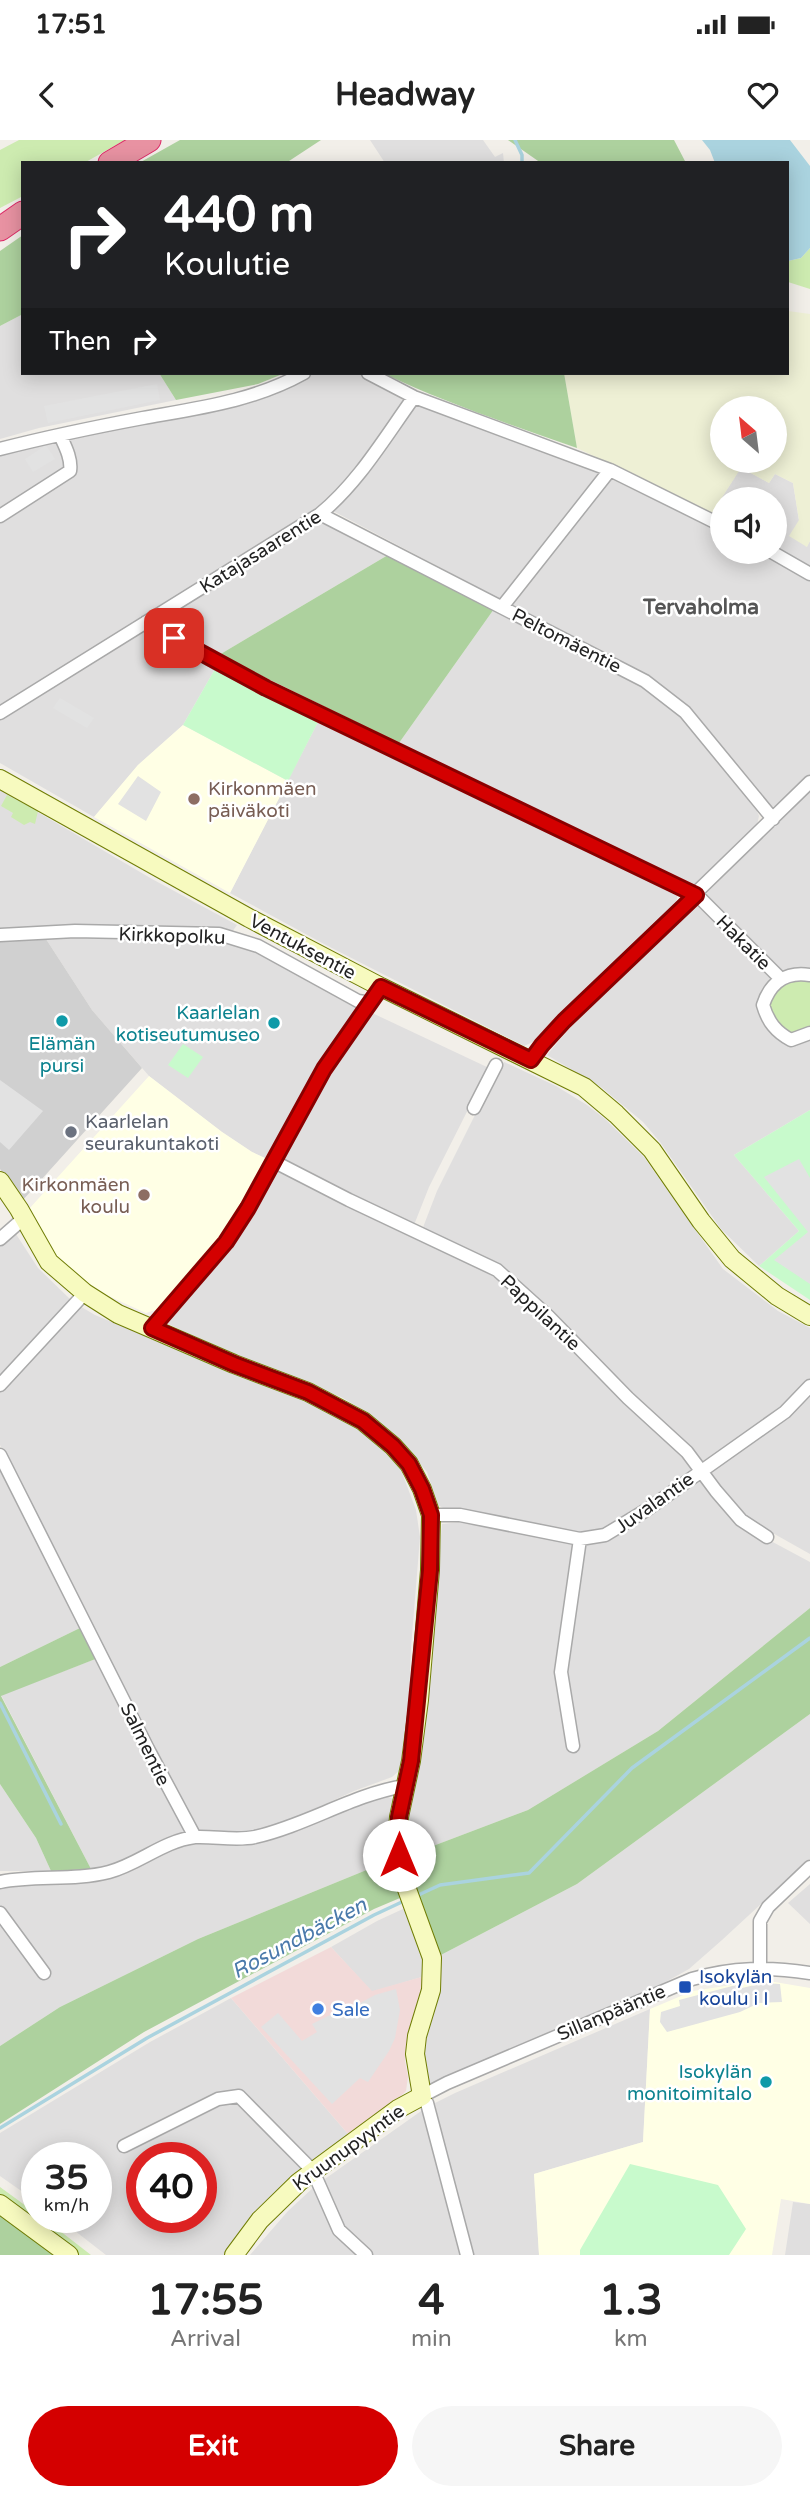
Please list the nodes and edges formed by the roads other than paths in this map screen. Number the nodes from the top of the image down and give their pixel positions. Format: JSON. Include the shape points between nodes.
{"nodes":[{"id":1,"x":149,"y":140,"type":"edge"},
{"id":2,"x":113,"y":161,"type":"edge"},
{"id":3,"x":21,"y":214,"type":"edge"},
{"id":4,"x":21,"y":214,"type":"edge"},
{"id":5,"x":0,"y":223,"type":"edge"},
{"id":6,"x":0,"y":229,"type":"edge"},
{"id":7,"x":300,"y":375,"type":"edge"},
{"id":8,"x":372,"y":375,"type":"edge"},
{"id":9,"x":414,"y":397,"type":"junction"},
{"id":10,"x":60,"y":435,"type":"junction"},
{"id":11,"x":0,"y":449,"type":"edge"},
{"id":12,"x":610,"y":470,"type":"junction"},
{"id":13,"x":320,"y":514,"type":"junction"},
{"id":14,"x":0,"y":516,"type":"edge"},
{"id":15,"x":710,"y":520,"type":"edge"},
{"id":16,"x":787,"y":561,"type":"edge"},
{"id":17,"x":810,"y":574,"type":"edge"},
{"id":18,"x":502,"y":607,"type":"junction"},
{"id":19,"x":146,"y":622,"type":"junction"},
{"id":20,"x":0,"y":713,"type":"edge"},
{"id":21,"x":0,"y":779,"type":"edge"},
{"id":22,"x":810,"y":782,"type":"edge"},
{"id":23,"x":773,"y":819,"type":"junction"},
{"id":24,"x":696,"y":895,"type":"junction"},
{"id":25,"x":0,"y":935,"type":"edge"},
{"id":26,"x":810,"y":975,"type":"edge"},
{"id":27,"x":780,"y":978,"type":"junction"},
{"id":28,"x":381,"y":987,"type":"junction"},
{"id":29,"x":371,"y":1003,"type":"junction"},
{"id":30,"x":810,"y":1033,"type":"edge"},
{"id":31,"x":531,"y":1060,"type":"junction"},
{"id":32,"x":496,"y":1065,"type":"dead end"},
{"id":33,"x":474,"y":1108,"type":"dead end"},
{"id":34,"x":273,"y":1161,"type":"junction"},
{"id":35,"x":0,"y":1181,"type":"edge"},
{"id":36,"x":24,"y":1218,"type":"junction"},
{"id":37,"x":0,"y":1239,"type":"edge"},
{"id":38,"x":85,"y":1293,"type":"junction"},
{"id":39,"x":810,"y":1316,"type":"edge"},
{"id":40,"x":152,"y":1328,"type":"junction"},
{"id":41,"x":0,"y":1384,"type":"edge"},
{"id":42,"x":810,"y":1386,"type":"edge"},
{"id":43,"x":0,"y":1455,"type":"edge"},
{"id":44,"x":701,"y":1470,"type":"junction"},
{"id":45,"x":431,"y":1515,"type":"junction"},
{"id":46,"x":767,"y":1536,"type":"dead end"},
{"id":47,"x":580,"y":1539,"type":"junction"},
{"id":48,"x":573,"y":1746,"type":"dead end"},
{"id":49,"x":404,"y":1787,"type":"junction"},
{"id":50,"x":195,"y":1837,"type":"junction"},
{"id":51,"x":810,"y":1867,"type":"edge"},
{"id":52,"x":0,"y":1882,"type":"edge"},
{"id":53,"x":0,"y":1913,"type":"edge"},
{"id":54,"x":760,"y":1969,"type":"junction"},
{"id":55,"x":44,"y":1973,"type":"dead end"},
{"id":56,"x":810,"y":1973,"type":"edge"},
{"id":57,"x":422,"y":2096,"type":"junction"},
{"id":58,"x":124,"y":2146,"type":"dead end"},
{"id":59,"x":313,"y":2171,"type":"junction"},
{"id":60,"x":0,"y":2204,"type":"edge"},
{"id":61,"x":69,"y":2255,"type":"edge"},
{"id":62,"x":234,"y":2255,"type":"edge"},
{"id":63,"x":366,"y":2255,"type":"edge"},
{"id":64,"x":467,"y":2255,"type":"edge"}],
"edges":[{"from":1,"to":2,"type":"highway"},
{"from":3,"to":5,"type":"highway"},
{"from":4,"to":6,"type":"highway"},
{"from":7,"to":10,"type":"street","via":[[253,396]]},
{"from":8,"to":9,"type":"street"},
{"from":9,"to":12,"type":"street"},
{"from":9,"to":13,"type":"street","name":"Katajasaarentie","via":[[358,476]]},
{"from":10,"to":11,"type":"street"},
{"from":10,"to":14,"type":"street","via":[[69,471]]},
{"from":12,"to":15,"type":"street"},
{"from":12,"to":18,"type":"street"},
{"from":13,"to":18,"type":"street","name":"Peltomäentie"},
{"from":13,"to":19,"type":"street","name":"Katajasaarentie"},
{"from":16,"to":17,"type":"street"},
{"from":18,"to":23,"type":"street","name":"Peltomäentie","via":[[669,698]]},
{"from":19,"to":20,"type":"street","name":"Katajasaarentie"},
{"from":19,"to":24,"type":"street","name":"Hakatie","via":[[266,688]]},
{"from":21,"to":28,"type":"street","name":"Ventuksentie"},
{"from":22,"to":23,"type":"street"},
{"from":23,"to":24,"type":"street"},
{"from":24,"to":27,"type":"street","name":"Hakatie"},
{"from":24,"to":31,"type":"street","via":[[564,1021]]},
{"from":25,"to":29,"type":"street","name":"Kirkkopolku","via":[[64,931],[219,934],[258,946]]},
{"from":26,"to":27,"type":"street","name":"Hakatie"},
{"from":27,"to":30,"type":"street","name":"Hakatie","via":[[762,1005],[766,1017],[792,1040]]},
{"from":28,"to":29,"type":"street"},
{"from":28,"to":31,"type":"street","name":"Ventuksentie"},
{"from":29,"to":34,"type":"street","via":[[324,1069]]},
{"from":31,"to":39,"type":"street","name":"Ventuksentie","via":[[584,1087],[616,1114],[652,1150],[732,1259]]},
{"from":32,"to":33,"type":"street"},
{"from":34,"to":40,"type":"street","via":[[226,1242]]},
{"from":34,"to":44,"type":"street","name":"Pappilantie","via":[[497,1270]]},
{"from":35,"to":36,"type":"street","name":"Kruunupyyntie"},
{"from":36,"to":37,"type":"street"},
{"from":36,"to":38,"type":"street","name":"Kruunupyyntie","via":[[49,1262]]},
{"from":38,"to":40,"type":"street","name":"Kruunupyyntie"},
{"from":38,"to":41,"type":"street"},
{"from":40,"to":45,"type":"street","name":"Kruunupyyntie","via":[[308,1392],[363,1421],[409,1464]]},
{"from":42,"to":44,"type":"street","name":"Juvalantie","via":[[785,1412]]},
{"from":43,"to":50,"type":"street","name":"Salmentie"},
{"from":44,"to":46,"type":"street","name":"Pappilantie","via":[[741,1520]]},
{"from":44,"to":47,"type":"street","name":"Juvalantie","via":[[616,1530]]},
{"from":45,"to":47,"type":"street","name":"Juvalantie","via":[[460,1515]]},
{"from":45,"to":49,"type":"street","name":"Kruunupyyntie","via":[[419,1700]]},
{"from":47,"to":48,"type":"street","via":[[561,1672]]},
{"from":49,"to":50,"type":"street","via":[[384,1789],[267,1834]]},
{"from":49,"to":57,"type":"street","name":"Kruunupyyntie","via":[[397,1840],[407,1889],[432,1958],[431,1990],[415,2054]]},
{"from":50,"to":52,"type":"street","via":[[107,1872]]},
{"from":51,"to":54,"type":"street","via":[[768,1907],[760,1921]]},
{"from":53,"to":55,"type":"street"},
{"from":54,"to":56,"type":"street","name":"Sillanpääntie"},
{"from":54,"to":57,"type":"street","name":"Sillanpääntie","via":[[729,1969],[674,1985]]},
{"from":57,"to":59,"type":"street","name":"Kruunupyyntie"},
{"from":57,"to":64,"type":"street"},
{"from":58,"to":59,"type":"street","via":[[219,2099],[239,2096]]},
{"from":59,"to":62,"type":"street","name":"Kruunupyyntie","via":[[277,2202]]},
{"from":59,"to":63,"type":"street","via":[[339,2231]]},
{"from":60,"to":61,"type":"street"}]}
